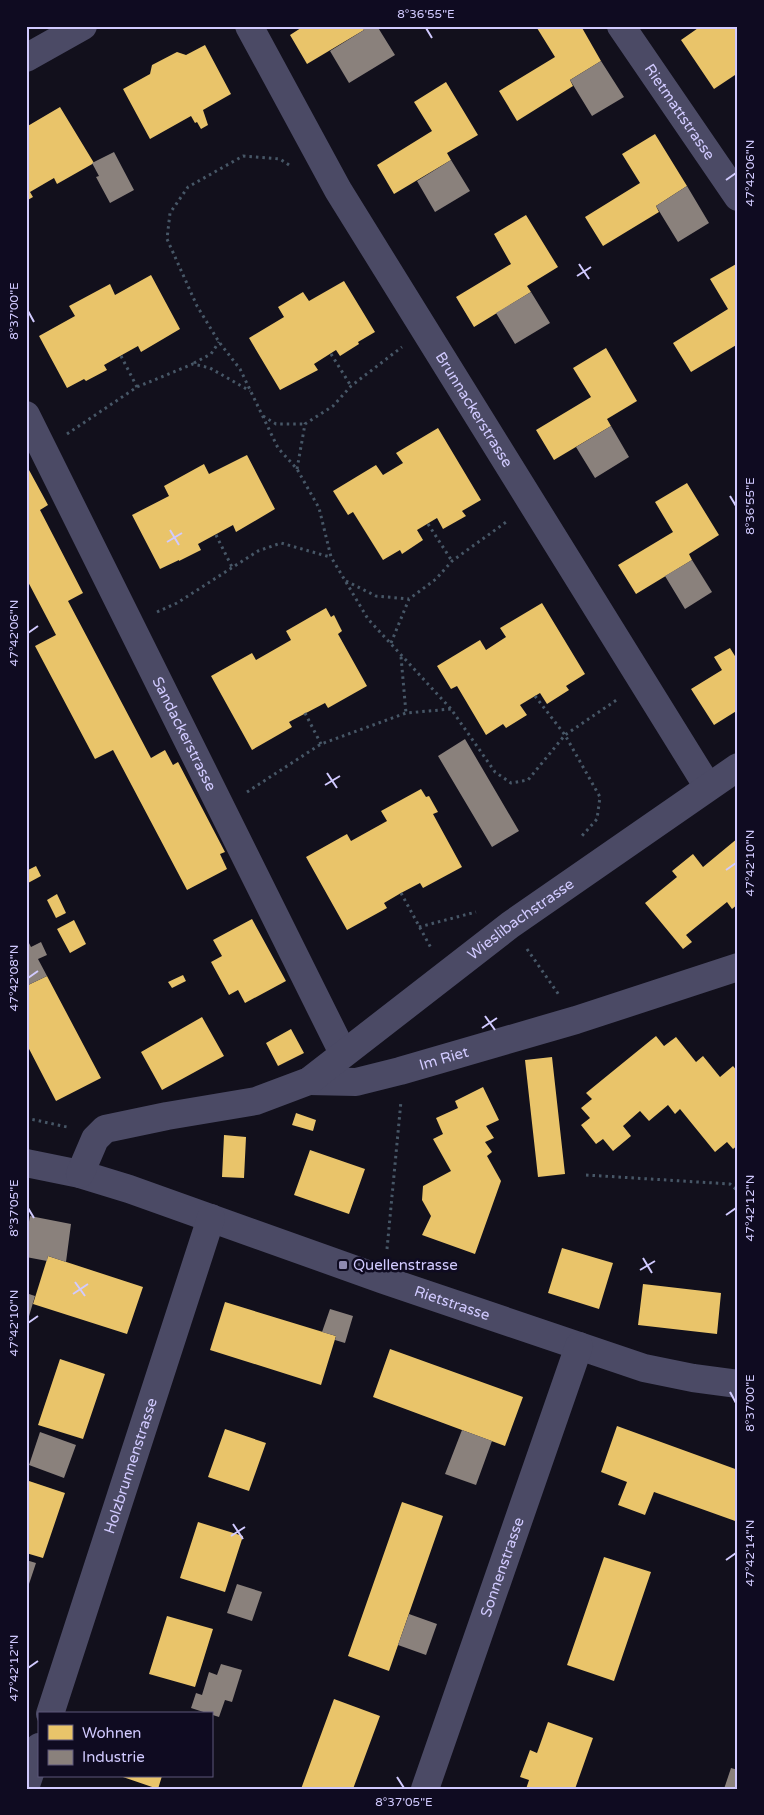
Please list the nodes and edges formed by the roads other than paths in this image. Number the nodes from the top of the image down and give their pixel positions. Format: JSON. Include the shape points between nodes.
{"nodes":[{"id":1,"x":83,"y":26,"type":"edge"},
{"id":2,"x":250,"y":26,"type":"edge"},
{"id":3,"x":621,"y":26,"type":"edge"},
{"id":4,"x":26,"y":58,"type":"edge"},
{"id":5,"x":738,"y":197,"type":"edge"},
{"id":6,"x":26,"y":415,"type":"edge"},
{"id":7,"x":36,"y":458,"type":"edge"},
{"id":8,"x":738,"y":767,"type":"edge"},
{"id":9,"x":708,"y":787,"type":"junction"},
{"id":10,"x":738,"y":967,"type":"edge"},
{"id":11,"x":343,"y":1053,"type":"junction"},
{"id":12,"x":310,"y":1081,"type":"junction"},
{"id":13,"x":26,"y":1163,"type":"edge"},
{"id":14,"x":80,"y":1174,"type":"junction"},
{"id":15,"x":211,"y":1218,"type":"junction"},
{"id":16,"x":579,"y":1346,"type":"junction"},
{"id":17,"x":738,"y":1384,"type":"edge"},
{"id":18,"x":51,"y":1712,"type":"edge"},
{"id":19,"x":38,"y":1750,"type":"edge"},
{"id":20,"x":26,"y":1785,"type":"edge"},
{"id":21,"x":425,"y":1789,"type":"edge"}],
"edges":[{"from":1,"to":4,"type":"street"},
{"from":2,"to":9,"type":"street","name":"Brunnackerstrasse","via":[[338,190]]},
{"from":3,"to":5,"type":"street","name":"Rietmattstrasse"},
{"from":6,"to":7,"type":"street","name":"Sandackerstrasse"},
{"from":7,"to":11,"type":"street","name":"Sandackerstrasse","via":[[132,625]]},
{"from":8,"to":9,"type":"street","name":"Wieslibachstrasse"},
{"from":9,"to":11,"type":"street","name":"Wieslibachstrasse","via":[[510,926]]},
{"from":10,"to":12,"type":"street","name":"Im Riet","via":[[576,1020],[400,1071],[356,1082]]},
{"from":11,"to":12,"type":"street","name":"Wieslibachstrasse"},
{"from":12,"to":14,"type":"street","via":[[256,1101],[105,1130],[95,1138]]},
{"from":13,"to":14,"type":"street","name":"Rietstrasse"},
{"from":14,"to":15,"type":"street","name":"Rietstrasse"},
{"from":15,"to":16,"type":"street","name":"Rietstrasse"},
{"from":15,"to":18,"type":"street","name":"Holzbrunnenstrasse"},
{"from":16,"to":17,"type":"street","name":"Rietstrasse","via":[[644,1368]]},
{"from":16,"to":21,"type":"street","name":"Sonnenstrasse"},
{"from":19,"to":20,"type":"street"}]}
